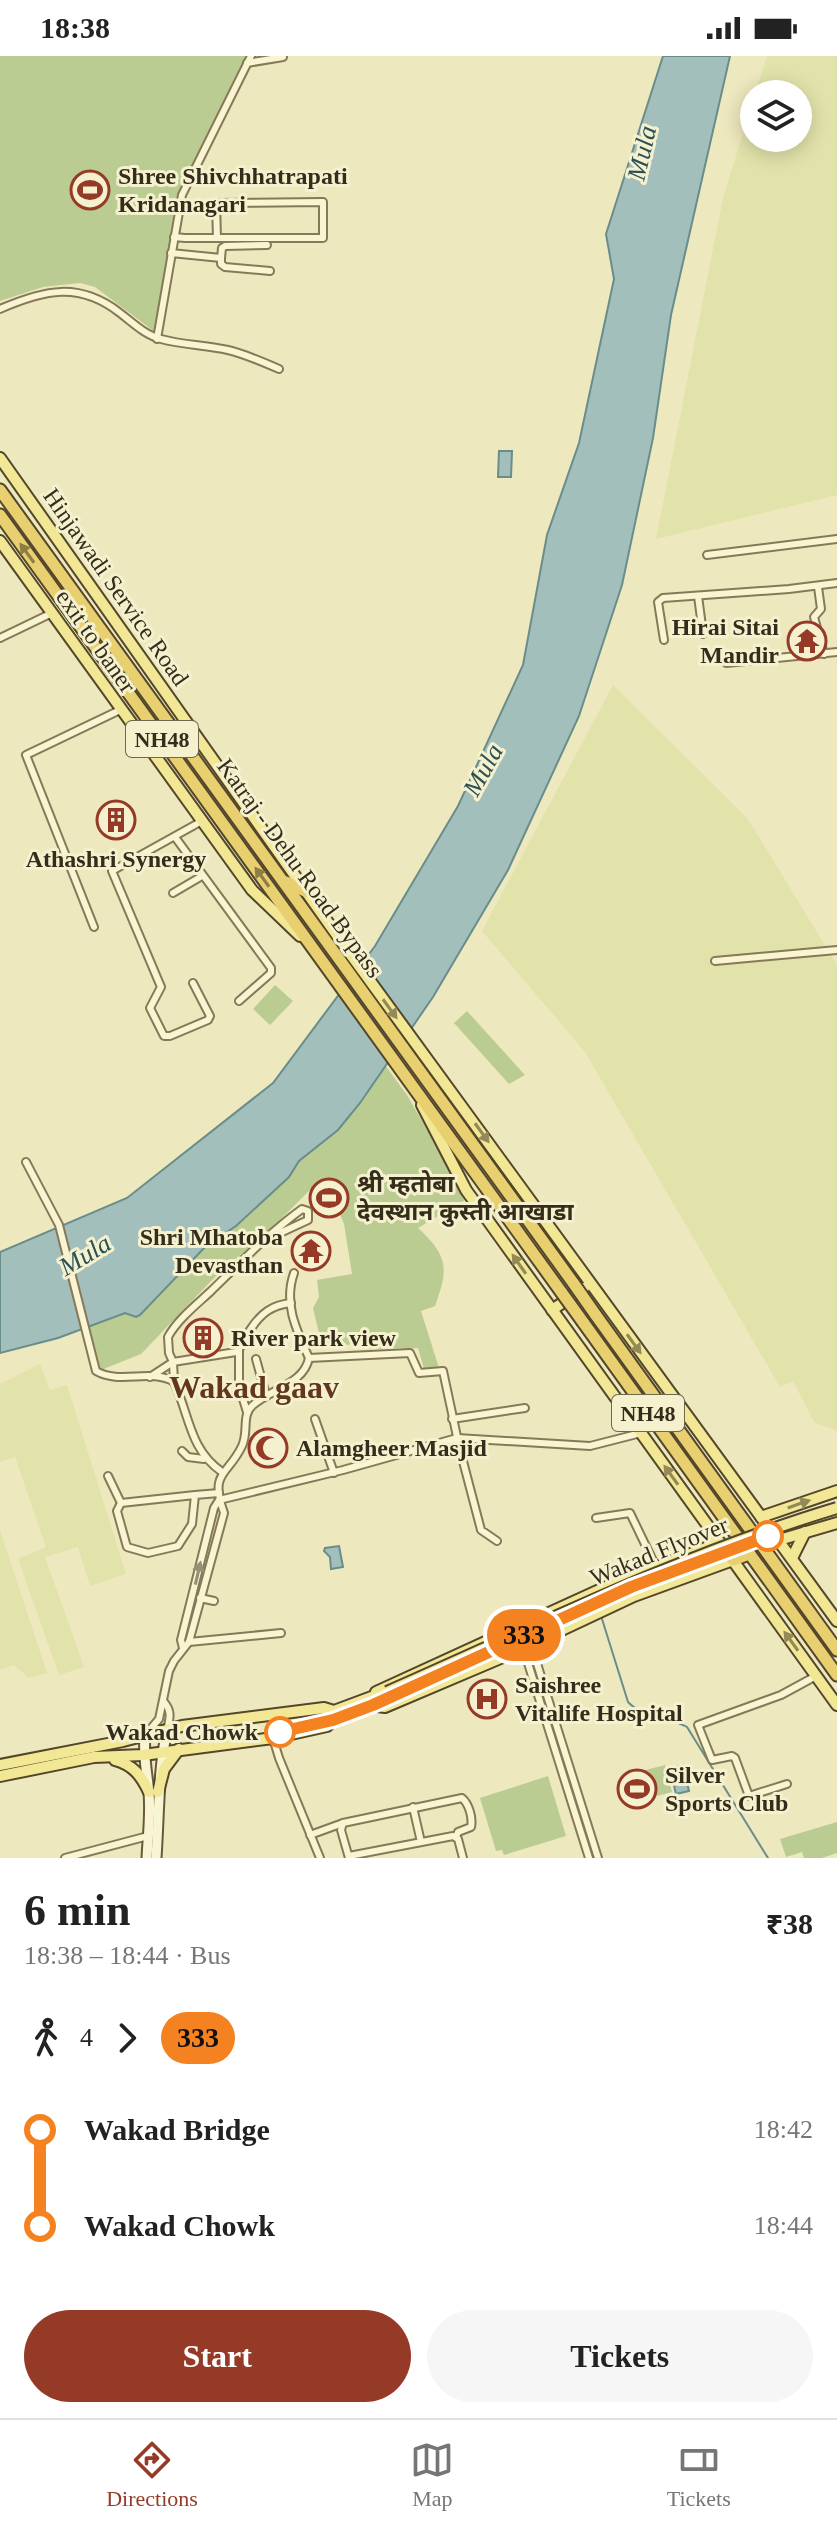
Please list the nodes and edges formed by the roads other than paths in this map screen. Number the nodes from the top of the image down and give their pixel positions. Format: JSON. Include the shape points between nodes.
{"nodes":[{"id":1,"x":283,"y":57,"type":"edge"},
{"id":2,"x":249,"y":60,"type":"edge"},
{"id":3,"x":174,"y":237,"type":"junction"},
{"id":4,"x":217,"y":238,"type":"junction"},
{"id":5,"x":267,"y":245,"type":"dead end"},
{"id":6,"x":171,"y":253,"type":"junction"},
{"id":7,"x":221,"y":258,"type":"junction"},
{"id":8,"x":270,"y":271,"type":"dead end"},
{"id":9,"x":0,"y":309,"type":"edge"},
{"id":10,"x":157,"y":339,"type":"junction"},
{"id":11,"x":279,"y":369,"type":"dead end"},
{"id":12,"x":0,"y":458,"type":"edge"},
{"id":13,"x":0,"y":490,"type":"edge"},
{"id":14,"x":0,"y":515,"type":"edge"},
{"id":15,"x":837,"y":539,"type":"edge"},
{"id":16,"x":0,"y":541,"type":"edge"},
{"id":17,"x":707,"y":555,"type":"dead end"},
{"id":18,"x":837,"y":583,"type":"edge"},
{"id":19,"x":818,"y":587,"type":"junction"},
{"id":20,"x":698,"y":596,"type":"junction"},
{"id":21,"x":52,"y":613,"type":"junction"},
{"id":22,"x":703,"y":634,"type":"dead end"},
{"id":23,"x":0,"y":638,"type":"edge"},
{"id":24,"x":664,"y":640,"type":"dead end"},
{"id":25,"x":837,"y":652,"type":"edge"},
{"id":26,"x":824,"y":654,"type":"junction"},
{"id":27,"x":726,"y":663,"type":"dead end"},
{"id":28,"x":120,"y":710,"type":"junction"},
{"id":29,"x":202,"y":821,"type":"junction"},
{"id":30,"x":175,"y":837,"type":"junction"},
{"id":31,"x":202,"y":876,"type":"junction"},
{"id":32,"x":282,"y":880,"type":"junction"},
{"id":33,"x":307,"y":892,"type":"junction"},
{"id":34,"x":173,"y":893,"type":"dead end"},
{"id":35,"x":94,"y":927,"type":"dead end"},
{"id":36,"x":313,"y":948,"type":"junction"},
{"id":37,"x":837,"y":950,"type":"edge"},
{"id":38,"x":341,"y":951,"type":"junction"},
{"id":39,"x":715,"y":961,"type":"dead end"},
{"id":40,"x":193,"y":983,"type":"dead end"},
{"id":41,"x":239,"y":1001,"type":"dead end"},
{"id":42,"x":430,"y":1074,"type":"junction"},
{"id":43,"x":414,"y":1088,"type":"junction"},
{"id":44,"x":26,"y":1162,"type":"dead end"},
{"id":45,"x":265,"y":1240,"type":"junction"},
{"id":46,"x":294,"y":1273,"type":"dead end"},
{"id":47,"x":590,"y":1284,"type":"junction"},
{"id":48,"x":598,"y":1295,"type":"junction"},
{"id":49,"x":291,"y":1303,"type":"junction"},
{"id":50,"x":552,"y":1310,"type":"junction"},
{"id":51,"x":560,"y":1321,"type":"junction"},
{"id":52,"x":239,"y":1350,"type":"junction"},
{"id":53,"x":309,"y":1358,"type":"junction"},
{"id":54,"x":256,"y":1359,"type":"dead end"},
{"id":55,"x":173,"y":1362,"type":"junction"},
{"id":56,"x":150,"y":1377,"type":"junction"},
{"id":57,"x":174,"y":1382,"type":"junction"},
{"id":58,"x":266,"y":1395,"type":"junction"},
{"id":59,"x":525,"y":1408,"type":"dead end"},
{"id":60,"x":247,"y":1412,"type":"junction"},
{"id":61,"x":315,"y":1419,"type":"dead end"},
{"id":62,"x":452,"y":1419,"type":"junction"},
{"id":63,"x":641,"y":1433,"type":"junction"},
{"id":64,"x":457,"y":1438,"type":"junction"},
{"id":65,"x":182,"y":1451,"type":"dead end"},
{"id":66,"x":204,"y":1459,"type":"junction"},
{"id":67,"x":222,"y":1472,"type":"junction"},
{"id":68,"x":334,"y":1473,"type":"junction"},
{"id":69,"x":108,"y":1476,"type":"dead end"},
{"id":70,"x":837,"y":1491,"type":"edge"},
{"id":71,"x":195,"y":1495,"type":"junction"},
{"id":72,"x":219,"y":1496,"type":"junction"},
{"id":73,"x":121,"y":1503,"type":"junction"},
{"id":74,"x":837,"y":1508,"type":"edge"},
{"id":75,"x":837,"y":1515,"type":"edge"},
{"id":76,"x":761,"y":1517,"type":"junction"},
{"id":77,"x":596,"y":1518,"type":"dead end"},
{"id":78,"x":837,"y":1523,"type":"edge"},
{"id":79,"x":805,"y":1532,"type":"junction"},
{"id":80,"x":717,"y":1538,"type":"junction"},
{"id":81,"x":779,"y":1540,"type":"junction"},
{"id":82,"x":497,"y":1541,"type":"dead end"},
{"id":83,"x":749,"y":1554,"type":"junction"},
{"id":84,"x":792,"y":1558,"type":"junction"},
{"id":85,"x":733,"y":1560,"type":"junction"},
{"id":86,"x":656,"y":1567,"type":"junction"},
{"id":87,"x":626,"y":1579,"type":"junction"},
{"id":88,"x":634,"y":1596,"type":"junction"},
{"id":89,"x":192,"y":1598,"type":"junction"},
{"id":90,"x":203,"y":1599,"type":"junction"},
{"id":91,"x":214,"y":1601,"type":"dead end"},
{"id":92,"x":837,"y":1621,"type":"edge"},
{"id":93,"x":281,"y":1633,"type":"dead end"},
{"id":94,"x":535,"y":1643,"type":"junction"},
{"id":95,"x":186,"y":1645,"type":"junction"},
{"id":96,"x":837,"y":1650,"type":"edge"},
{"id":97,"x":517,"y":1651,"type":"junction"},
{"id":98,"x":837,"y":1675,"type":"edge"},
{"id":99,"x":816,"y":1676,"type":"junction"},
{"id":100,"x":388,"y":1694,"type":"junction"},
{"id":101,"x":164,"y":1702,"type":"junction"},
{"id":102,"x":371,"y":1702,"type":"junction"},
{"id":103,"x":837,"y":1705,"type":"edge"},
{"id":104,"x":167,"y":1730,"type":"junction"},
{"id":105,"x":145,"y":1735,"type":"junction"},
{"id":106,"x":273,"y":1738,"type":"junction"},
{"id":107,"x":179,"y":1749,"type":"junction"},
{"id":108,"x":162,"y":1752,"type":"junction"},
{"id":109,"x":561,"y":1753,"type":"junction"},
{"id":110,"x":143,"y":1755,"type":"junction"},
{"id":111,"x":94,"y":1757,"type":"junction"},
{"id":112,"x":0,"y":1765,"type":"edge"},
{"id":113,"x":0,"y":1776,"type":"edge"},
{"id":114,"x":787,"y":1784,"type":"dead end"},
{"id":115,"x":154,"y":1792,"type":"junction"},
{"id":116,"x":574,"y":1794,"type":"junction"},
{"id":117,"x":413,"y":1807,"type":"junction"},
{"id":118,"x":343,"y":1823,"type":"junction"},
{"id":119,"x":310,"y":1835,"type":"junction"},
{"id":120,"x":148,"y":1836,"type":"junction"},
{"id":121,"x":456,"y":1837,"type":"junction"},
{"id":122,"x":421,"y":1842,"type":"junction"},
{"id":123,"x":392,"y":1848,"type":"junction"},
{"id":124,"x":349,"y":1857,"type":"edge"},
{"id":125,"x":65,"y":1858,"type":"edge"},
{"id":126,"x":147,"y":1858,"type":"edge"},
{"id":127,"x":156,"y":1858,"type":"edge"},
{"id":128,"x":320,"y":1858,"type":"edge"},
{"id":129,"x":394,"y":1858,"type":"edge"},
{"id":130,"x":463,"y":1858,"type":"edge"},
{"id":131,"x":589,"y":1858,"type":"edge"},
{"id":132,"x":598,"y":1858,"type":"edge"}],
"edges":[{"from":1,"to":2,"type":"street"},
{"from":2,"to":3,"type":"street","via":[[182,195]]},
{"from":3,"to":4,"type":"street"},
{"from":3,"to":6,"type":"street"},
{"from":4,"to":4,"type":"street","via":[[323,238],[323,202],[216,203]]},
{"from":5,"to":7,"type":"street","via":[[225,246]]},
{"from":6,"to":7,"type":"street"},
{"from":6,"to":10,"type":"street"},
{"from":7,"to":8,"type":"street","via":[[225,267]]},
{"from":9,"to":10,"type":"street","via":[[43,293],[77,292],[99,298]]},
{"from":10,"to":11,"type":"street","via":[[227,350]]},
{"from":12,"to":33,"type":"main road","name":"Hinjawadi Service Road"},
{"from":13,"to":32,"type":"highway","name":"Katraj - Dehu Road Bypass","number":"NH48"},
{"from":36,"to":14,"type":"highway","name":"Katraj - Dehu Road Bypass","number":"NH48","one_way":true},
{"from":15,"to":17,"type":"street"},
{"from":16,"to":21,"type":"main road","name":"exit to baner"},
{"from":18,"to":19,"type":"street"},
{"from":19,"to":20,"type":"street"},
{"from":19,"to":26,"type":"street","via":[[821,609],[814,617]]},
{"from":20,"to":22,"type":"street"},
{"from":20,"to":24,"type":"street","via":[[659,599]]},
{"from":21,"to":23,"type":"street"},
{"from":21,"to":28,"type":"main road","name":"exit to baner"},
{"from":25,"to":26,"type":"street"},
{"from":26,"to":27,"type":"street"},
{"from":28,"to":29,"type":"main road","name":"exit to baner"},
{"from":28,"to":35,"type":"street","via":[[26,755]]},
{"from":29,"to":30,"type":"street"},
{"from":29,"to":36,"type":"main road","name":"exit to baner","via":[[252,890]]},
{"from":30,"to":31,"type":"street"},
{"from":30,"to":40,"type":"street","via":[[114,869],[113,875],[161,987],[150,1008],[164,1036],[208,1020]]},
{"from":31,"to":34,"type":"street"},
{"from":31,"to":41,"type":"street","via":[[271,968]]},
{"from":32,"to":33,"type":"highway"},
{"from":32,"to":38,"type":"highway","name":"Katraj - Dehu Road Bypass","number":"NH48"},
{"from":33,"to":38,"type":"main road","name":"Hinjawadi Service Road"},
{"from":36,"to":43,"type":"highway","name":"Katraj - Dehu Road Bypass","number":"NH48"},
{"from":37,"to":39,"type":"street"},
{"from":38,"to":42,"type":"highway","name":"Katraj - Dehu Road Bypass","number":"NH48","one_way":true},
{"from":42,"to":47,"type":"main road","one_way":true,"via":[[477,1125]]},
{"from":42,"to":96,"type":"highway","number":"NH48","bridge":true},
{"from":50,"to":43,"type":"main road","one_way":true,"via":[[466,1190]]},
{"from":43,"to":83,"type":"highway","number":"NH48","bridge":true},
{"from":44,"to":56,"type":"street","via":[[59,1225],[93,1366],[113,1378]]},
{"from":45,"to":45,"type":"street","via":[[302,1209],[308,1211],[301,1226]]},
{"from":45,"to":55,"type":"street","via":[[170,1333]]},
{"from":46,"to":49,"type":"street"},
{"from":47,"to":48,"type":"main road"},
{"from":47,"to":50,"type":"main road"},
{"from":48,"to":51,"type":"main road"},
{"from":48,"to":76,"type":"main road","one_way":true},
{"from":49,"to":52,"type":"street","via":[[268,1309]]},
{"from":49,"to":53,"type":"street"},
{"from":50,"to":51,"type":"main road"},
{"from":51,"to":63,"type":"main road"},
{"from":52,"to":55,"type":"street"},
{"from":52,"to":60,"type":"street","via":[[239,1386]]},
{"from":53,"to":58,"type":"street","via":[[302,1374]]},
{"from":53,"to":62,"type":"street","via":[[412,1354],[419,1373],[445,1374]]},
{"from":54,"to":58,"type":"street"},
{"from":55,"to":56,"type":"street"},
{"from":55,"to":57,"type":"street"},
{"from":56,"to":57,"type":"street"},
{"from":57,"to":66,"type":"street"},
{"from":58,"to":60,"type":"street"},
{"from":59,"to":62,"type":"street"},
{"from":60,"to":67,"type":"street","via":[[243,1445]]},
{"from":61,"to":68,"type":"street"},
{"from":62,"to":64,"type":"street"},
{"from":63,"to":64,"type":"street","via":[[590,1446]]},
{"from":80,"to":63,"type":"main road","one_way":true},
{"from":64,"to":68,"type":"street"},
{"from":64,"to":82,"type":"street","via":[[481,1530]]},
{"from":65,"to":66,"type":"street"},
{"from":66,"to":67,"type":"street"},
{"from":67,"to":72,"type":"street"},
{"from":68,"to":72,"type":"street"},
{"from":69,"to":73,"type":"street"},
{"from":76,"to":70,"type":"main road","one_way":true},
{"from":71,"to":72,"type":"street"},
{"from":71,"to":73,"type":"street"},
{"from":71,"to":73,"type":"street","via":[[192,1524],[178,1546],[148,1553],[127,1547],[117,1511]]},
{"from":89,"to":72,"type":"street","one_way":true},
{"from":72,"to":90,"type":"street","via":[[224,1513]]},
{"from":74,"to":100,"type":"main road","name":"Wakad Flyover","bridge":true,"via":[[760,1531],[631,1583]]},
{"from":75,"to":100,"type":"main road","name":"Wakad Flyover","bridge":true,"via":[[631,1587]]},
{"from":76,"to":81,"type":"main road"},
{"from":77,"to":86,"type":"street","via":[[630,1513]]},
{"from":78,"to":79,"type":"main road"},
{"from":79,"to":81,"type":"main road"},
{"from":79,"to":84,"type":"main road"},
{"from":80,"to":85,"type":"main road"},
{"from":80,"to":86,"type":"main road","via":[[706,1548]]},
{"from":81,"to":84,"type":"main road"},
{"from":83,"to":85,"type":"highway"},
{"from":83,"to":98,"type":"highway","number":"NH48"},
{"from":84,"to":92,"type":"main road"},
{"from":85,"to":88,"type":"main road"},
{"from":99,"to":85,"type":"main road","one_way":true},
{"from":86,"to":87,"type":"main road"},
{"from":87,"to":88,"type":"main road"},
{"from":87,"to":102,"type":"main road","via":[[377,1690]]},
{"from":88,"to":94,"type":"main road"},
{"from":89,"to":90,"type":"street"},
{"from":89,"to":95,"type":"street","via":[[181,1640]]},
{"from":90,"to":91,"type":"street"},
{"from":90,"to":95,"type":"street"},
{"from":93,"to":95,"type":"street"},
{"from":94,"to":97,"type":"main road"},
{"from":94,"to":109,"type":"street"},
{"from":95,"to":101,"type":"street","via":[[169,1671]]},
{"from":97,"to":102,"type":"main road","via":[[385,1707]]},
{"from":97,"to":109,"type":"street","via":[[527,1660]]},
{"from":99,"to":103,"type":"main road"},
{"from":99,"to":114,"type":"street","via":[[775,1698],[698,1725],[710,1759],[735,1758],[749,1796]]},
{"from":100,"to":102,"type":"main road","name":"Wakad Flyover"},
{"from":101,"to":104,"type":"street","via":[[170,1708]]},
{"from":101,"to":105,"type":"street","via":[[154,1728]]},
{"from":102,"to":104,"type":"main road"},
{"from":102,"to":106,"type":"main road","via":[[327,1726]]},
{"from":104,"to":105,"type":"main road"},
{"from":104,"to":108,"type":"main road"},
{"from":105,"to":110,"type":"main road"},
{"from":105,"to":112,"type":"main road"},
{"from":106,"to":107,"type":"main road"},
{"from":106,"to":119,"type":"street"},
{"from":107,"to":108,"type":"main road"},
{"from":107,"to":115,"type":"main road"},
{"from":108,"to":110,"type":"main road"},
{"from":108,"to":115,"type":"main road"},
{"from":109,"to":116,"type":"street"},
{"from":110,"to":111,"type":"main road"},
{"from":110,"to":115,"type":"main road"},
{"from":111,"to":113,"type":"main road"},
{"from":111,"to":115,"type":"main road","via":[[131,1766]]},
{"from":115,"to":120,"type":"main road"},
{"from":115,"to":127,"type":"main road"},
{"from":116,"to":131,"type":"street"},
{"from":116,"to":132,"type":"street"},
{"from":117,"to":118,"type":"street"},
{"from":117,"to":121,"type":"street","via":[[465,1799],[471,1827]]},
{"from":117,"to":122,"type":"street"},
{"from":118,"to":119,"type":"street"},
{"from":118,"to":124,"type":"street"},
{"from":119,"to":128,"type":"street"},
{"from":120,"to":125,"type":"street"},
{"from":120,"to":126,"type":"main road"},
{"from":121,"to":122,"type":"street"},
{"from":121,"to":130,"type":"street"},
{"from":122,"to":123,"type":"street"},
{"from":123,"to":124,"type":"street"},
{"from":123,"to":129,"type":"street"}]}
